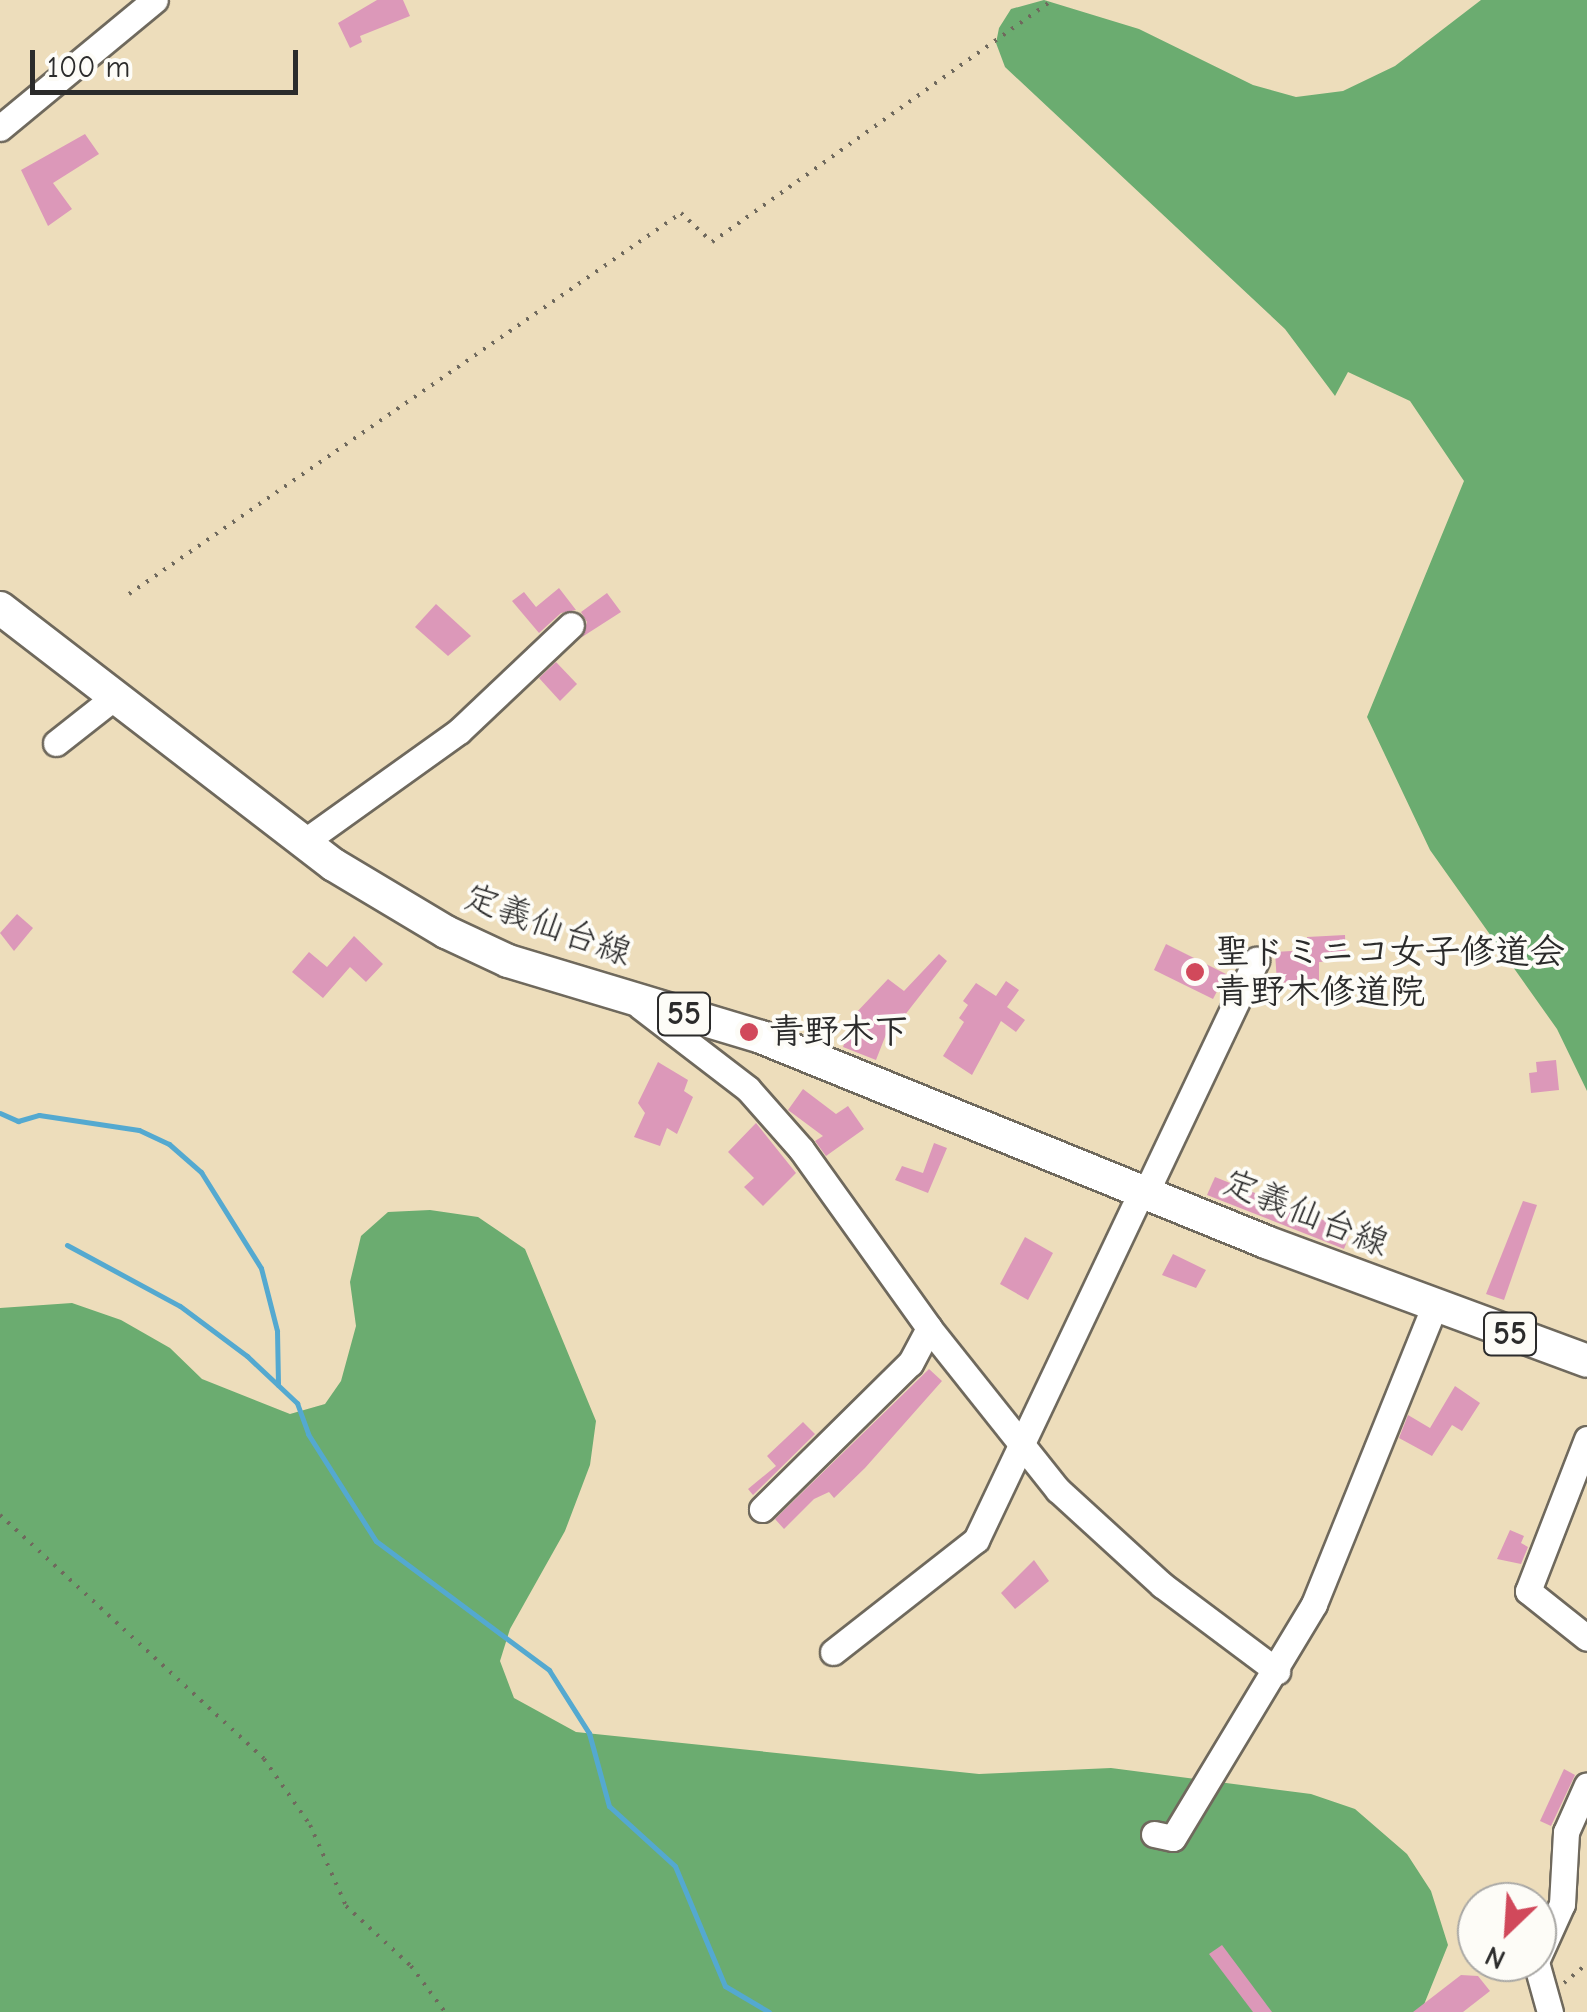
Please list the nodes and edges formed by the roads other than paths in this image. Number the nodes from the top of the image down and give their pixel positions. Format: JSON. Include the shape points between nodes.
{"nodes":[{"id":1,"x":154,"y":0,"type":"edge"},
{"id":2,"x":0,"y":128,"type":"edge"},
{"id":3,"x":2,"y":612,"type":"edge"},
{"id":4,"x":571,"y":625,"type":"dead end"},
{"id":5,"x":112,"y":700,"type":"junction"},
{"id":6,"x":56,"y":743,"type":"dead end"},
{"id":7,"x":304,"y":842,"type":"junction"},
{"id":8,"x":1256,"y":960,"type":"dead end"},
{"id":9,"x":630,"y":998,"type":"junction"},
{"id":10,"x":1144,"y":1190,"type":"junction"},
{"id":11,"x":1434,"y":1306,"type":"junction"},
{"id":12,"x":929,"y":1328,"type":"junction"},
{"id":13,"x":1587,"y":1361,"type":"edge"},
{"id":14,"x":1587,"y":1439,"type":"edge"},
{"id":15,"x":1024,"y":1440,"type":"junction"},
{"id":16,"x":762,"y":1509,"type":"dead end"},
{"id":17,"x":1587,"y":1638,"type":"edge"},
{"id":18,"x":833,"y":1652,"type":"dead end"},
{"id":19,"x":1277,"y":1671,"type":"junction"},
{"id":20,"x":1587,"y":1785,"type":"edge"},
{"id":21,"x":1154,"y":1834,"type":"dead end"},
{"id":22,"x":1557,"y":1915,"type":"edge"}],
"edges":[{"from":1,"to":2,"type":"street"},
{"from":3,"to":5,"type":"main road","name":"定義仙台線","number":"55"},
{"from":4,"to":7,"type":"street","via":[[459,731]]},
{"from":5,"to":6,"type":"street"},
{"from":5,"to":7,"type":"main road","name":"定義仙台線","number":"55"},
{"from":7,"to":9,"type":"main road","name":"定義仙台線","number":"55","via":[[446,932],[508,961]]},
{"from":8,"to":10,"type":"street"},
{"from":9,"to":10,"type":"main road","name":"定義仙台線","number":"55","via":[[761,1037]]},
{"from":9,"to":12,"type":"street","via":[[748,1089],[801,1149]]},
{"from":10,"to":11,"type":"main road","name":"定義仙台線","number":"55"},
{"from":10,"to":15,"type":"street"},
{"from":11,"to":13,"type":"main road","name":"定義仙台線","number":"55"},
{"from":11,"to":19,"type":"street","via":[[1314,1604]]},
{"from":12,"to":15,"type":"street"},
{"from":12,"to":16,"type":"street","via":[[910,1363]]},
{"from":14,"to":17,"type":"street","via":[[1528,1592]]},
{"from":15,"to":18,"type":"street","via":[[976,1540]]},
{"from":15,"to":19,"type":"street","via":[[1058,1490],[1123,1550]]},
{"from":19,"to":21,"type":"street","via":[[1173,1838]]},
{"from":20,"to":22,"type":"street","via":[[1566,1832]]}]}
